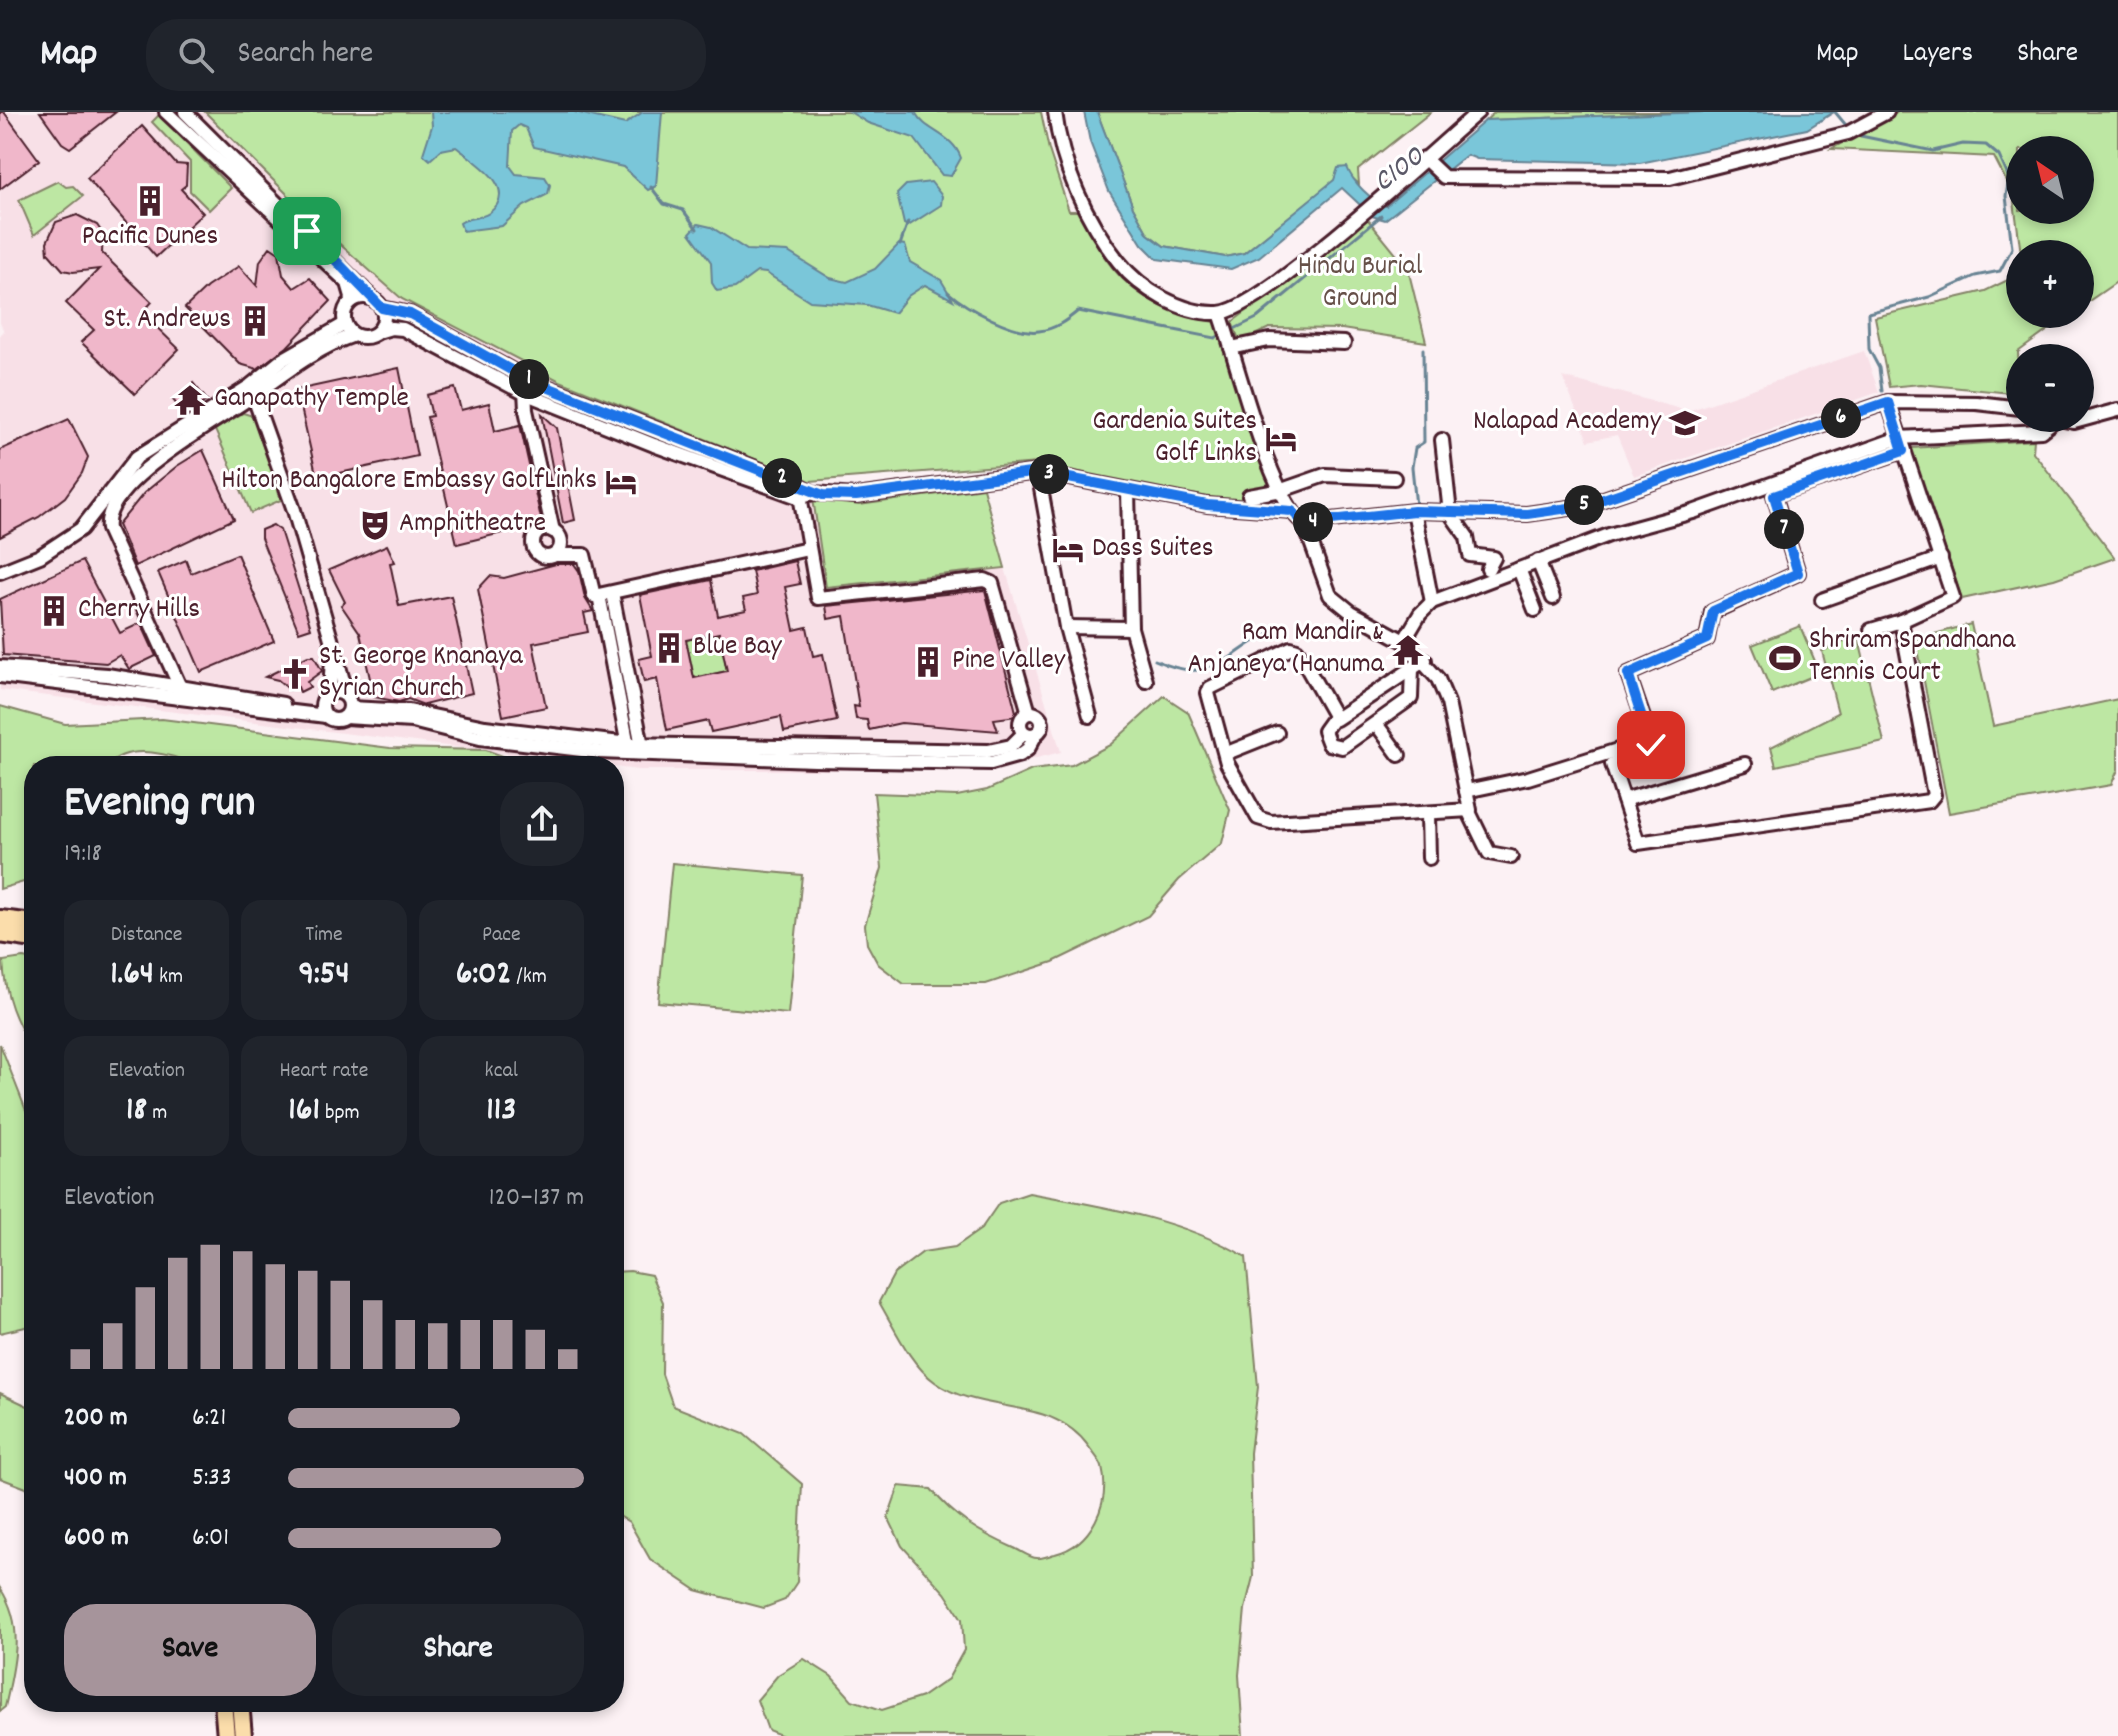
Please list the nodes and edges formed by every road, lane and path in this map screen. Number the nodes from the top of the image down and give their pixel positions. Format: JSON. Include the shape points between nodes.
{"nodes":[{"id":1,"x":166,"y":112,"type":"edge"},
{"id":2,"x":185,"y":112,"type":"edge"},
{"id":3,"x":1055,"y":112,"type":"edge"},
{"id":4,"x":1478,"y":112,"type":"edge"},
{"id":5,"x":1887,"y":112,"type":"edge"},
{"id":6,"x":1428,"y":161,"type":"junction"},
{"id":7,"x":353,"y":300,"type":"junction"},
{"id":8,"x":378,"y":304,"type":"junction"},
{"id":9,"x":1220,"y":313,"type":"junction"},
{"id":10,"x":345,"y":324,"type":"junction"},
{"id":11,"x":378,"y":332,"type":"junction"},
{"id":12,"x":354,"y":335,"type":"junction"},
{"id":13,"x":1228,"y":338,"type":"junction"},
{"id":14,"x":1344,"y":343,"type":"dead end"},
{"id":15,"x":529,"y":380,"type":"junction"},
{"id":16,"x":252,"y":391,"type":"junction"},
{"id":17,"x":524,"y":393,"type":"junction"},
{"id":18,"x":1888,"y":402,"type":"junction"},
{"id":19,"x":2006,"y":406,"type":"edge"},
{"id":20,"x":2118,"y":410,"type":"edge"},
{"id":21,"x":2094,"y":417,"type":"edge"},
{"id":22,"x":647,"y":427,"type":"junction"},
{"id":23,"x":2021,"y":432,"type":"edge"},
{"id":24,"x":1899,"y":438,"type":"junction"},
{"id":25,"x":1442,"y":440,"type":"dead end"},
{"id":26,"x":643,"y":441,"type":"junction"},
{"id":27,"x":1903,"y":451,"type":"junction"},
{"id":28,"x":1038,"y":472,"type":"junction"},
{"id":29,"x":1394,"y":478,"type":"dead end"},
{"id":30,"x":1128,"y":490,"type":"junction"},
{"id":31,"x":1282,"y":490,"type":"junction"},
{"id":32,"x":804,"y":492,"type":"junction"},
{"id":33,"x":1249,"y":496,"type":"dead end"},
{"id":34,"x":1292,"y":511,"type":"junction"},
{"id":35,"x":1414,"y":511,"type":"junction"},
{"id":36,"x":1450,"y":513,"type":"junction"},
{"id":37,"x":1304,"y":523,"type":"junction"},
{"id":38,"x":81,"y":529,"type":"junction"},
{"id":39,"x":108,"y":529,"type":"junction"},
{"id":40,"x":553,"y":531,"type":"junction"},
{"id":41,"x":808,"y":549,"type":"junction"},
{"id":42,"x":554,"y":555,"type":"junction"},
{"id":43,"x":1941,"y":558,"type":"junction"},
{"id":44,"x":1538,"y":561,"type":"junction"},
{"id":45,"x":1488,"y":569,"type":"dead end"},
{"id":46,"x":1519,"y":569,"type":"junction"},
{"id":47,"x":0,"y":572,"type":"edge"},
{"id":48,"x":605,"y":594,"type":"junction"},
{"id":49,"x":1553,"y":598,"type":"dead end"},
{"id":50,"x":1822,"y":600,"type":"dead end"},
{"id":51,"x":1432,"y":602,"type":"junction"},
{"id":52,"x":1535,"y":610,"type":"dead end"},
{"id":53,"x":1901,"y":621,"type":"junction"},
{"id":54,"x":1066,"y":627,"type":"junction"},
{"id":55,"x":1131,"y":628,"type":"junction"},
{"id":56,"x":1871,"y":630,"type":"dead end"},
{"id":57,"x":1404,"y":641,"type":"junction"},
{"id":58,"x":332,"y":646,"type":"junction"},
{"id":59,"x":1425,"y":660,"type":"junction"},
{"id":60,"x":0,"y":667,"type":"edge"},
{"id":61,"x":1412,"y":668,"type":"junction"},
{"id":62,"x":0,"y":676,"type":"edge"},
{"id":63,"x":1146,"y":681,"type":"dead end"},
{"id":64,"x":180,"y":687,"type":"junction"},
{"id":65,"x":330,"y":693,"type":"junction"},
{"id":66,"x":348,"y":707,"type":"junction"},
{"id":67,"x":324,"y":712,"type":"junction"},
{"id":68,"x":1090,"y":716,"type":"dead end"},
{"id":69,"x":1334,"y":717,"type":"junction"},
{"id":70,"x":1377,"y":725,"type":"junction"},
{"id":71,"x":1277,"y":733,"type":"dead end"},
{"id":72,"x":1624,"y":748,"type":"dead end"},
{"id":73,"x":629,"y":749,"type":"junction"},
{"id":74,"x":643,"y":749,"type":"junction"},
{"id":75,"x":1227,"y":753,"type":"junction"},
{"id":76,"x":1399,"y":755,"type":"dead end"},
{"id":77,"x":1745,"y":764,"type":"dead end"},
{"id":78,"x":1466,"y":791,"type":"junction"},
{"id":79,"x":1624,"y":800,"type":"junction"},
{"id":80,"x":1469,"y":812,"type":"junction"},
{"id":81,"x":1428,"y":815,"type":"junction"},
{"id":82,"x":1511,"y":857,"type":"dead end"},
{"id":83,"x":1429,"y":858,"type":"dead end"},
{"id":84,"x":0,"y":919,"type":"edge"},
{"id":85,"x":24,"y":922,"type":"edge"},
{"id":86,"x":0,"y":934,"type":"edge"},
{"id":87,"x":24,"y":938,"type":"edge"},
{"id":88,"x":224,"y":1712,"type":"edge"},
{"id":89,"x":241,"y":1712,"type":"edge"},
{"id":90,"x":226,"y":1736,"type":"edge"},
{"id":91,"x":243,"y":1736,"type":"edge"}],
"edges":[{"from":1,"to":7,"type":"street","via":[[348,283]]},
{"from":2,"to":8,"type":"street"},
{"from":3,"to":9,"type":"street","via":[[1064,155],[1090,219],[1129,275],[1160,297]]},
{"from":4,"to":6,"type":"street"},
{"from":5,"to":6,"type":"street","via":[[1852,131],[1670,178],[1442,175]]},
{"from":6,"to":9,"type":"street","via":[[1287,276]]},
{"from":7,"to":8,"type":"street","via":[[364,297]]},
{"from":7,"to":10,"type":"street","via":[[345,311]]},
{"from":8,"to":11,"type":"street","via":[[384,321]]},
{"from":8,"to":15,"type":"street","via":[[410,314]]},
{"from":9,"to":13,"type":"street"},
{"from":10,"to":12,"type":"street"},
{"from":10,"to":16,"type":"street","via":[[282,360]]},
{"from":11,"to":12,"type":"street"},
{"from":11,"to":17,"type":"street","via":[[403,329]]},
{"from":12,"to":16,"type":"street"},
{"from":13,"to":14,"type":"street"},
{"from":13,"to":31,"type":"street"},
{"from":15,"to":17,"type":"street"},
{"from":15,"to":22,"type":"street"},
{"from":16,"to":38,"type":"street","via":[[137,457]]},
{"from":16,"to":39,"type":"street","via":[[146,469],[113,505]]},
{"from":16,"to":58,"type":"street","via":[[294,510]]},
{"from":17,"to":26,"type":"street"},
{"from":17,"to":40,"type":"street"},
{"from":18,"to":19,"type":"street"},
{"from":18,"to":24,"type":"street"},
{"from":18,"to":36,"type":"street","via":[[1583,506],[1527,514]]},
{"from":20,"to":21,"type":"street"},
{"from":22,"to":26,"type":"street"},
{"from":22,"to":32,"type":"street"},
{"from":23,"to":24,"type":"street"},
{"from":24,"to":27,"type":"street"},
{"from":24,"to":44,"type":"street"},
{"from":25,"to":36,"type":"street"},
{"from":26,"to":32,"type":"street"},
{"from":27,"to":43,"type":"street"},
{"from":27,"to":79,"type":"street","via":[[1774,495],[1798,573],[1713,611],[1707,639],[1628,674],[1652,743],[1612,764]]},
{"from":28,"to":30,"type":"street"},
{"from":28,"to":32,"type":"street","via":[[856,496]]},
{"from":28,"to":54,"type":"street"},
{"from":29,"to":31,"type":"street","via":[[1325,475]]},
{"from":30,"to":34,"type":"street","via":[[1235,509]]},
{"from":30,"to":55,"type":"street"},
{"from":31,"to":33,"type":"street"},
{"from":31,"to":34,"type":"street"},
{"from":32,"to":41,"type":"street"},
{"from":34,"to":37,"type":"street"},
{"from":35,"to":36,"type":"street"},
{"from":35,"to":37,"type":"street"},
{"from":35,"to":51,"type":"street"},
{"from":36,"to":45,"type":"street","via":[[1467,537],[1470,555],[1494,558]]},
{"from":37,"to":57,"type":"street","via":[[1330,595]]},
{"from":38,"to":39,"type":"street"},
{"from":38,"to":47,"type":"street","via":[[40,556]]},
{"from":39,"to":64,"type":"street"},
{"from":40,"to":42,"type":"street","via":[[560,539]]},
{"from":40,"to":42,"type":"street","via":[[542,530],[533,543],[542,556]]},
{"from":41,"to":48,"type":"street"},
{"from":41,"to":74,"type":"street","via":[[818,598],[990,581],[1029,713],[1042,722],[1030,733],[1028,749],[991,763]]},
{"from":42,"to":48,"type":"street","via":[[584,555],[592,594]]},
{"from":43,"to":50,"type":"street"},
{"from":43,"to":53,"type":"street","via":[[1953,599]]},
{"from":44,"to":46,"type":"street"},
{"from":44,"to":49,"type":"street"},
{"from":46,"to":51,"type":"street"},
{"from":46,"to":52,"type":"street"},
{"from":48,"to":73,"type":"street"},
{"from":48,"to":74,"type":"street"},
{"from":51,"to":57,"type":"street"},
{"from":53,"to":56,"type":"street"},
{"from":53,"to":79,"type":"street","via":[[1935,791],[1929,801],[1639,844]]},
{"from":54,"to":55,"type":"street"},
{"from":54,"to":68,"type":"street"},
{"from":55,"to":63,"type":"street"},
{"from":57,"to":59,"type":"street"},
{"from":58,"to":65,"type":"street"},
{"from":58,"to":66,"type":"street"},
{"from":59,"to":61,"type":"street"},
{"from":59,"to":78,"type":"street","via":[[1443,689]]},
{"from":60,"to":64,"type":"street"},
{"from":61,"to":69,"type":"street","via":[[1341,718]]},
{"from":61,"to":70,"type":"street","via":[[1411,698]]},
{"from":62,"to":67,"type":"street"},
{"from":64,"to":67,"type":"street"},
{"from":65,"to":66,"type":"street","via":[[340,692]]},
{"from":65,"to":67,"type":"street"},
{"from":66,"to":67,"type":"street","via":[[336,720]]},
{"from":66,"to":73,"type":"street","via":[[480,738]]},
{"from":69,"to":70,"type":"street","via":[[1324,731],[1329,744],[1337,747]]},
{"from":69,"to":75,"type":"street","via":[[1297,650],[1291,648],[1210,688]]},
{"from":70,"to":76,"type":"street"},
{"from":71,"to":75,"type":"street"},
{"from":72,"to":78,"type":"street"},
{"from":73,"to":74,"type":"street"},
{"from":75,"to":81,"type":"street","via":[[1252,810],[1264,821]]},
{"from":77,"to":79,"type":"street"},
{"from":78,"to":80,"type":"street"},
{"from":80,"to":81,"type":"street"},
{"from":80,"to":82,"type":"street","via":[[1491,855]]},
{"from":81,"to":83,"type":"street"},
{"from":84,"to":85,"type":"main road"},
{"from":86,"to":87,"type":"main road"},
{"from":88,"to":90,"type":"main road"},
{"from":89,"to":91,"type":"main road"}]}
